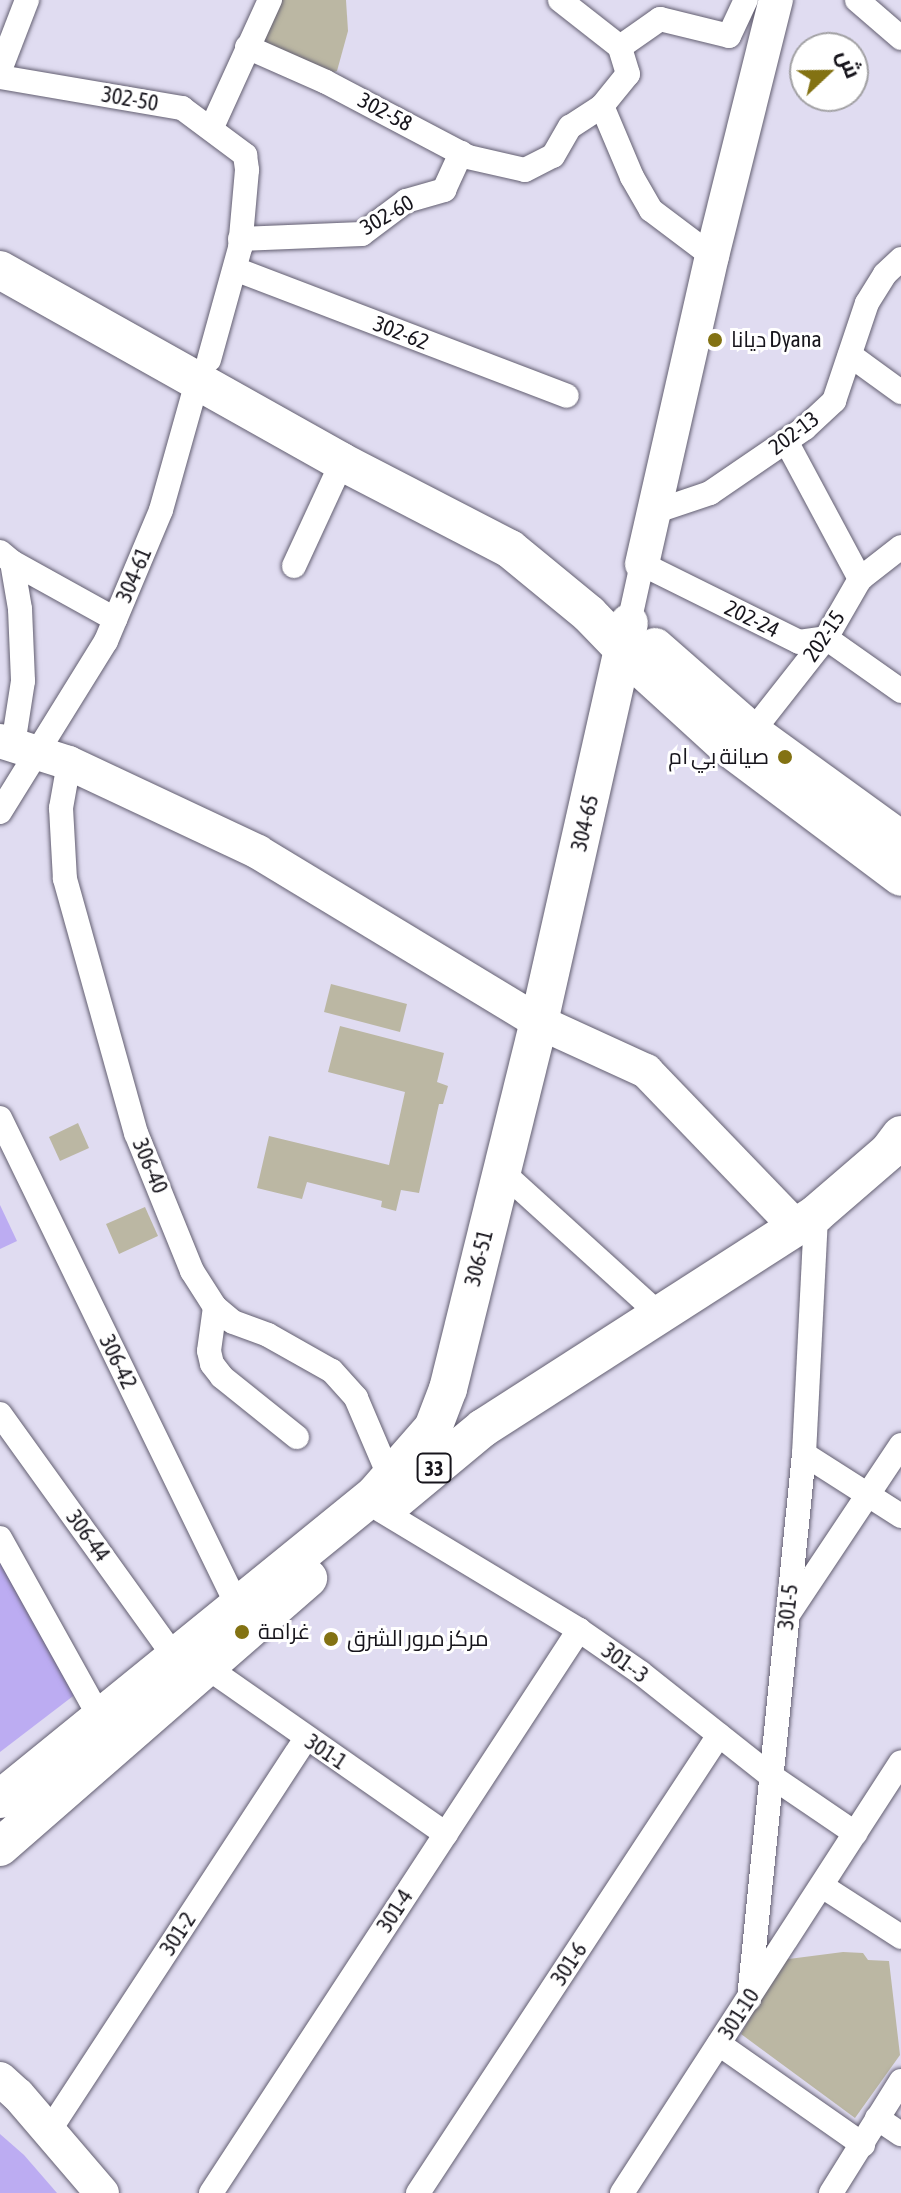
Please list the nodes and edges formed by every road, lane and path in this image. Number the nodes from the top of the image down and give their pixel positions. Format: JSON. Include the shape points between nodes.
{"nodes":[{"id":1,"x":27,"y":0,"type":"edge"},
{"id":2,"x":270,"y":0,"type":"edge"},
{"id":3,"x":560,"y":0,"type":"edge"},
{"id":4,"x":746,"y":0,"type":"edge"},
{"id":5,"x":776,"y":0,"type":"edge"},
{"id":6,"x":857,"y":0,"type":"edge"},
{"id":7,"x":901,"y":38,"type":"edge"},
{"id":8,"x":247,"y":47,"type":"junction"},
{"id":9,"x":620,"y":47,"type":"junction"},
{"id":10,"x":0,"y":70,"type":"edge"},
{"id":11,"x":0,"y":77,"type":"edge"},
{"id":12,"x":602,"y":106,"type":"junction"},
{"id":13,"x":212,"y":127,"type":"junction"},
{"id":14,"x":461,"y":153,"type":"junction"},
{"id":15,"x":245,"y":155,"type":"joint"},
{"id":16,"x":240,"y":239,"type":"junction"},
{"id":17,"x":0,"y":241,"type":"edge"},
{"id":18,"x":712,"y":256,"type":"junction"},
{"id":19,"x":901,"y":259,"type":"edge"},
{"id":20,"x":235,"y":269,"type":"junction"},
{"id":21,"x":0,"y":270,"type":"edge"},
{"id":22,"x":850,"y":355,"type":"junction"},
{"id":23,"x":203,"y":371,"type":"junction"},
{"id":24,"x":901,"y":392,"type":"edge"},
{"id":25,"x":567,"y":396,"type":"dead end"},
{"id":26,"x":786,"y":441,"type":"junction"},
{"id":27,"x":342,"y":462,"type":"junction"},
{"id":28,"x":654,"y":512,"type":"junction"},
{"id":29,"x":901,"y":547,"type":"edge"},
{"id":30,"x":6,"y":557,"type":"edge"},
{"id":31,"x":642,"y":564,"type":"junction"},
{"id":32,"x":294,"y":566,"type":"dead end"},
{"id":33,"x":860,"y":579,"type":"junction"},
{"id":34,"x":115,"y":619,"type":"junction"},
{"id":35,"x":627,"y":637,"type":"junction"},
{"id":36,"x":826,"y":638,"type":"junction"},
{"id":37,"x":901,"y":691,"type":"edge"},
{"id":38,"x":752,"y":732,"type":"junction"},
{"id":39,"x":16,"y":746,"type":"edge"},
{"id":40,"x":69,"y":763,"type":"junction"},
{"id":41,"x":0,"y":812,"type":"edge"},
{"id":42,"x":901,"y":840,"type":"edge"},
{"id":43,"x":901,"y":877,"type":"edge"},
{"id":44,"x":539,"y":1022,"type":"junction"},
{"id":45,"x":0,"y":1118,"type":"edge"},
{"id":46,"x":901,"y":1135,"type":"edge"},
{"id":47,"x":500,"y":1170,"type":"junction"},
{"id":48,"x":806,"y":1220,"type":"junction"},
{"id":49,"x":215,"y":1307,"type":"junction"},
{"id":50,"x":659,"y":1314,"type":"junction"},
{"id":51,"x":452,"y":1372,"type":"junction"},
{"id":52,"x":516,"y":1407,"type":"junction"},
{"id":53,"x":0,"y":1414,"type":"edge"},
{"id":54,"x":297,"y":1437,"type":"dead end"},
{"id":55,"x":901,"y":1445,"type":"edge"},
{"id":56,"x":804,"y":1454,"type":"junction"},
{"id":57,"x":387,"y":1496,"type":"junction"},
{"id":58,"x":867,"y":1496,"type":"junction"},
{"id":59,"x":901,"y":1516,"type":"edge"},
{"id":60,"x":0,"y":1538,"type":"edge"},
{"id":61,"x":298,"y":1571,"type":"junction"},
{"id":62,"x":237,"y":1605,"type":"junction"},
{"id":63,"x":788,"y":1615,"type":"junction"},
{"id":64,"x":579,"y":1630,"type":"junction"},
{"id":65,"x":192,"y":1663,"type":"junction"},
{"id":66,"x":100,"y":1718,"type":"junction"},
{"id":67,"x":719,"y":1735,"type":"junction"},
{"id":68,"x":306,"y":1738,"type":"junction"},
{"id":69,"x":901,"y":1762,"type":"edge"},
{"id":70,"x":771,"y":1776,"type":"junction"},
{"id":71,"x":0,"y":1799,"type":"edge"},
{"id":72,"x":855,"y":1833,"type":"junction"},
{"id":73,"x":446,"y":1834,"type":"junction"},
{"id":74,"x":0,"y":1847,"type":"edge"},
{"id":75,"x":822,"y":1886,"type":"junction"},
{"id":76,"x":901,"y":1937,"type":"edge"},
{"id":77,"x":749,"y":1999,"type":"junction"},
{"id":78,"x":719,"y":2044,"type":"junction"},
{"id":79,"x":0,"y":2079,"type":"edge"},
{"id":80,"x":901,"y":2081,"type":"edge"},
{"id":81,"x":877,"y":2118,"type":"junction"},
{"id":82,"x":49,"y":2131,"type":"junction"},
{"id":83,"x":901,"y":2134,"type":"edge"},
{"id":84,"x":863,"y":2145,"type":"junction"},
{"id":85,"x":102,"y":2193,"type":"edge"},
{"id":86,"x":211,"y":2193,"type":"edge"},
{"id":87,"x":418,"y":2193,"type":"edge"},
{"id":88,"x":622,"y":2193,"type":"edge"},
{"id":89,"x":831,"y":2193,"type":"edge"}],
"edges":[{"from":1,"to":10,"type":"street"},
{"from":2,"to":8,"type":"street"},
{"from":3,"to":9,"type":"street"},
{"from":4,"to":9,"type":"street","via":[[729,36],[660,19]]},
{"from":5,"to":18,"type":"street"},
{"from":6,"to":7,"type":"street"},
{"from":8,"to":13,"type":"street"},
{"from":8,"to":14,"type":"street","name":"302-58"},
{"from":9,"to":12,"type":"street","via":[[628,74]]},
{"from":11,"to":13,"type":"street","name":"302-50","via":[[182,108]]},
{"from":12,"to":14,"type":"street","name":"302-58","via":[[570,127],[553,156],[525,170]]},
{"from":12,"to":18,"type":"street","via":[[651,210]]},
{"from":13,"to":15,"type":"street","name":"302-50"},
{"from":14,"to":16,"type":"street","name":"302-60","via":[[444,190],[406,201],[362,234]]},
{"from":15,"to":16,"type":"street","name":"304-61"},
{"from":16,"to":20,"type":"street","name":"304-61"},
{"from":17,"to":23,"type":"main road"},
{"from":18,"to":28,"type":"street"},
{"from":19,"to":22,"type":"street","name":"202-13","via":[[867,303]]},
{"from":20,"to":23,"type":"street","name":"304-61"},
{"from":20,"to":25,"type":"street","name":"302-62"},
{"from":21,"to":23,"type":"main road"},
{"from":22,"to":24,"type":"street"},
{"from":22,"to":26,"type":"street","name":"202-13","via":[[834,401]]},
{"from":23,"to":27,"type":"main road"},
{"from":23,"to":34,"type":"street","name":"304-61","via":[[161,510]]},
{"from":23,"to":35,"type":"main road","via":[[520,530]]},
{"from":26,"to":28,"type":"street","name":"202-13","via":[[710,493]]},
{"from":26,"to":33,"type":"street"},
{"from":27,"to":32,"type":"street"},
{"from":27,"to":35,"type":"main road","via":[[510,549],[589,614]]},
{"from":28,"to":31,"type":"street"},
{"from":29,"to":33,"type":"street","name":"202-15"},
{"from":30,"to":34,"type":"street"},
{"from":30,"to":39,"type":"street","via":[[20,609],[23,681]]},
{"from":31,"to":35,"type":"street"},
{"from":31,"to":36,"type":"street","name":"202-24","via":[[799,642]]},
{"from":33,"to":36,"type":"street","name":"202-15"},
{"from":34,"to":39,"type":"street","name":"304-61","via":[[106,641]]},
{"from":35,"to":38,"type":"main road"},
{"from":35,"to":43,"type":"main road","via":[[724,744]]},
{"from":35,"to":44,"type":"main road","name":"304-65"},
{"from":36,"to":37,"type":"street"},
{"from":36,"to":38,"type":"street","name":"202-15"},
{"from":38,"to":42,"type":"main road"},
{"from":39,"to":40,"type":"street"},
{"from":39,"to":41,"type":"street","name":"304-61"},
{"from":40,"to":44,"type":"street","via":[[258,852]]},
{"from":40,"to":49,"type":"street","name":"306-40","via":[[61,808],[65,879],[83,950],[136,1133],[192,1271]]},
{"from":44,"to":47,"type":"main road","name":"306-51"},
{"from":44,"to":48,"type":"street","via":[[646,1071]]},
{"from":45,"to":62,"type":"street","name":"306-42"},
{"from":46,"to":48,"type":"main road","number":"33"},
{"from":47,"to":50,"type":"street"},
{"from":47,"to":51,"type":"main road","name":"306-51"},
{"from":48,"to":50,"type":"main road","number":"33"},
{"from":48,"to":56,"type":"street","name":"301-5"},
{"from":49,"to":54,"type":"street","via":[[212,1364]]},
{"from":49,"to":57,"type":"street","name":"306-40","via":[[233,1322],[332,1371],[356,1398]]},
{"from":50,"to":52,"type":"main road","number":"33"},
{"from":51,"to":52,"type":"main road","via":[[463,1391],[484,1403]]},
{"from":51,"to":57,"type":"main road","name":"306-51","via":[[433,1428]]},
{"from":52,"to":57,"type":"main road","number":"33"},
{"from":53,"to":65,"type":"street","name":"306-44"},
{"from":55,"to":58,"type":"street"},
{"from":56,"to":58,"type":"street"},
{"from":56,"to":63,"type":"street","name":"301-5"},
{"from":57,"to":61,"type":"main road","number":"33"},
{"from":57,"to":64,"type":"street","name":"301--3"},
{"from":58,"to":59,"type":"street"},
{"from":58,"to":63,"type":"street"},
{"from":60,"to":66,"type":"street"},
{"from":61,"to":62,"type":"main road","number":"33"},
{"from":61,"to":65,"type":"main road","number":"33"},
{"from":62,"to":65,"type":"main road","number":"33"},
{"from":63,"to":70,"type":"street","name":"301-5"},
{"from":64,"to":67,"type":"street","name":"301--3"},
{"from":64,"to":73,"type":"street","name":"301-4"},
{"from":65,"to":66,"type":"main road","number":"33"},
{"from":65,"to":68,"type":"street","name":"301-1"},
{"from":65,"to":74,"type":"main road","number":"33"},
{"from":66,"to":71,"type":"main road","number":"33"},
{"from":67,"to":70,"type":"street","name":"301--3"},
{"from":67,"to":87,"type":"street","name":"301-6"},
{"from":68,"to":73,"type":"street","name":"301-1"},
{"from":68,"to":82,"type":"street","name":"301-2"},
{"from":69,"to":72,"type":"street","name":"301-10"},
{"from":70,"to":72,"type":"street","name":"301--3"},
{"from":70,"to":77,"type":"street","name":"301-5"},
{"from":72,"to":75,"type":"street","name":"301-10"},
{"from":73,"to":86,"type":"street","name":"301-4"},
{"from":75,"to":76,"type":"street"},
{"from":75,"to":77,"type":"street","name":"301-10"},
{"from":77,"to":78,"type":"street","name":"301-10"},
{"from":78,"to":84,"type":"street"},
{"from":78,"to":88,"type":"street","name":"301-10"},
{"from":79,"to":82,"type":"street"},
{"from":80,"to":81,"type":"street"},
{"from":81,"to":83,"type":"street"},
{"from":81,"to":84,"type":"street"},
{"from":82,"to":85,"type":"street"},
{"from":84,"to":89,"type":"street"}]}
